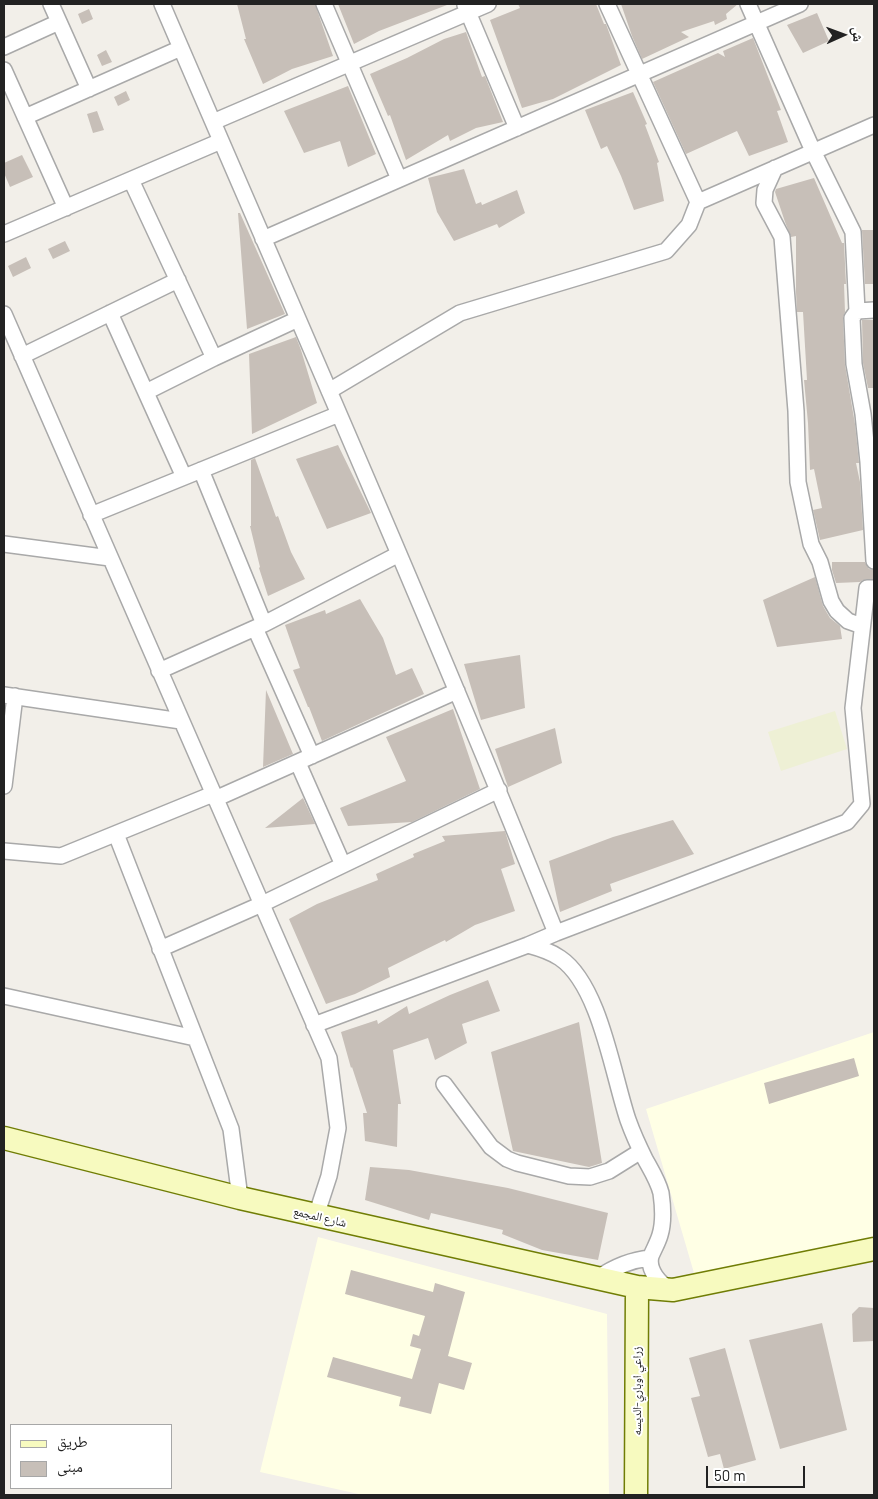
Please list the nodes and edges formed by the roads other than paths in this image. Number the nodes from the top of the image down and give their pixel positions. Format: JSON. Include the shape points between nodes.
{"nodes":[{"id":1,"x":51,"y":4,"type":"edge"},
{"id":2,"x":163,"y":4,"type":"edge"},
{"id":3,"x":324,"y":4,"type":"edge"},
{"id":4,"x":488,"y":4,"type":"edge"},
{"id":5,"x":608,"y":4,"type":"edge"},
{"id":6,"x":748,"y":4,"type":"edge"},
{"id":7,"x":800,"y":4,"type":"edge"},
{"id":8,"x":466,"y":8,"type":"edge"},
{"id":9,"x":59,"y":22,"type":"junction"},
{"id":10,"x":757,"y":23,"type":"junction"},
{"id":11,"x":4,"y":47,"type":"edge"},
{"id":12,"x":181,"y":48,"type":"junction"},
{"id":13,"x":349,"y":64,"type":"junction"},
{"id":14,"x":4,"y":70,"type":"edge"},
{"id":15,"x":640,"y":74,"type":"junction"},
{"id":16,"x":89,"y":89,"type":"junction"},
{"id":17,"x":25,"y":117,"type":"junction"},
{"id":18,"x":213,"y":122,"type":"junction"},
{"id":19,"x":874,"y":125,"type":"edge"},
{"id":20,"x":517,"y":128,"type":"junction"},
{"id":21,"x":221,"y":141,"type":"junction"},
{"id":22,"x":813,"y":151,"type":"junction"},
{"id":23,"x":775,"y":168,"type":"junction"},
{"id":24,"x":399,"y":179,"type":"junction"},
{"id":25,"x":131,"y":180,"type":"junction"},
{"id":26,"x":698,"y":202,"type":"junction"},
{"id":27,"x":66,"y":208,"type":"junction"},
{"id":28,"x":4,"y":234,"type":"edge"},
{"id":29,"x":263,"y":239,"type":"junction"},
{"id":30,"x":178,"y":280,"type":"junction"},
{"id":31,"x":874,"y":310,"type":"edge"},
{"id":32,"x":856,"y":311,"type":"junction"},
{"id":33,"x":110,"y":313,"type":"junction"},
{"id":34,"x":4,"y":314,"type":"edge"},
{"id":35,"x":298,"y":320,"type":"junction"},
{"id":36,"x":8,"y":332,"type":"edge"},
{"id":37,"x":22,"y":356,"type":"junction"},
{"id":38,"x":214,"y":358,"type":"junction"},
{"id":39,"x":329,"y":391,"type":"junction"},
{"id":40,"x":146,"y":392,"type":"junction"},
{"id":41,"x":339,"y":414,"type":"junction"},
{"id":42,"x":871,"y":461,"type":"edge"},
{"id":43,"x":201,"y":470,"type":"junction"},
{"id":44,"x":184,"y":477,"type":"junction"},
{"id":45,"x":91,"y":515,"type":"junction"},
{"id":46,"x":4,"y":544,"type":"edge"},
{"id":47,"x":399,"y":554,"type":"junction"},
{"id":48,"x":110,"y":558,"type":"junction"},
{"id":49,"x":874,"y":561,"type":"edge"},
{"id":50,"x":874,"y":588,"type":"edge"},
{"id":51,"x":260,"y":626,"type":"junction"},
{"id":52,"x":862,"y":626,"type":"junction"},
{"id":53,"x":159,"y":671,"type":"junction"},
{"id":54,"x":457,"y":691,"type":"junction"},
{"id":55,"x":9,"y":696,"type":"edge"},
{"id":56,"x":181,"y":721,"type":"junction"},
{"id":57,"x":312,"y":756,"type":"junction"},
{"id":58,"x":298,"y":763,"type":"junction"},
{"id":59,"x":4,"y":786,"type":"edge"},
{"id":60,"x":499,"y":790,"type":"junction"},
{"id":61,"x":214,"y":797,"type":"junction"},
{"id":62,"x":116,"y":834,"type":"junction"},
{"id":63,"x":4,"y":850,"type":"edge"},
{"id":64,"x":343,"y":866,"type":"junction"},
{"id":65,"x":262,"y":904,"type":"junction"},
{"id":66,"x":556,"y":933,"type":"junction"},
{"id":67,"x":528,"y":945,"type":"junction"},
{"id":68,"x":160,"y":949,"type":"junction"},
{"id":69,"x":4,"y":996,"type":"edge"},
{"id":70,"x":314,"y":1024,"type":"junction"},
{"id":71,"x":195,"y":1038,"type":"junction"},
{"id":72,"x":444,"y":1084,"type":"dead end"},
{"id":73,"x":4,"y":1138,"type":"edge"},
{"id":74,"x":641,"y":1151,"type":"junction"},
{"id":75,"x":240,"y":1198,"type":"junction"},
{"id":76,"x":316,"y":1216,"type":"junction"},
{"id":77,"x":874,"y":1249,"type":"edge"},
{"id":78,"x":650,"y":1258,"type":"junction"},
{"id":79,"x":598,"y":1278,"type":"junction"},
{"id":80,"x":638,"y":1287,"type":"junction"},
{"id":81,"x":672,"y":1290,"type":"junction"},
{"id":82,"x":636,"y":1495,"type":"edge"}],
"edges":[{"from":1,"to":9,"type":"street"},
{"from":2,"to":12,"type":"street"},
{"from":3,"to":13,"type":"street"},
{"from":4,"to":8,"type":"street"},
{"from":5,"to":15,"type":"street"},
{"from":6,"to":10,"type":"street"},
{"from":7,"to":10,"type":"street"},
{"from":8,"to":13,"type":"street"},
{"from":8,"to":20,"type":"street"},
{"from":9,"to":11,"type":"street"},
{"from":9,"to":16,"type":"street"},
{"from":10,"to":15,"type":"street"},
{"from":10,"to":22,"type":"street"},
{"from":12,"to":16,"type":"street"},
{"from":12,"to":18,"type":"street"},
{"from":13,"to":18,"type":"street"},
{"from":13,"to":24,"type":"street"},
{"from":14,"to":17,"type":"street"},
{"from":15,"to":20,"type":"street"},
{"from":15,"to":26,"type":"street"},
{"from":16,"to":17,"type":"street"},
{"from":17,"to":27,"type":"street"},
{"from":18,"to":21,"type":"street"},
{"from":19,"to":22,"type":"street"},
{"from":20,"to":24,"type":"street"},
{"from":21,"to":25,"type":"street"},
{"from":21,"to":29,"type":"street"},
{"from":22,"to":23,"type":"street"},
{"from":22,"to":32,"type":"street","via":[[853,232]]},
{"from":23,"to":26,"type":"street"},
{"from":23,"to":52,"type":"street","via":[[765,190],[764,204],[782,237],[796,411],[798,482],[811,544],[820,562],[831,601],[848,621]]},
{"from":24,"to":29,"type":"street"},
{"from":25,"to":27,"type":"street"},
{"from":25,"to":30,"type":"street"},
{"from":26,"to":39,"type":"street","via":[[689,226],[666,251],[460,313]]},
{"from":27,"to":28,"type":"street"},
{"from":29,"to":35,"type":"street"},
{"from":30,"to":33,"type":"street"},
{"from":30,"to":38,"type":"street"},
{"from":31,"to":32,"type":"street"},
{"from":32,"to":42,"type":"street","via":[[852,318],[854,364]]},
{"from":33,"to":37,"type":"street"},
{"from":33,"to":40,"type":"street"},
{"from":34,"to":36,"type":"street"},
{"from":35,"to":38,"type":"street"},
{"from":35,"to":39,"type":"street"},
{"from":36,"to":37,"type":"street"},
{"from":37,"to":45,"type":"street"},
{"from":38,"to":40,"type":"street"},
{"from":39,"to":41,"type":"street"},
{"from":40,"to":44,"type":"street"},
{"from":41,"to":43,"type":"street"},
{"from":41,"to":47,"type":"street"},
{"from":42,"to":49,"type":"street"},
{"from":43,"to":44,"type":"street"},
{"from":43,"to":51,"type":"street"},
{"from":44,"to":45,"type":"street"},
{"from":45,"to":48,"type":"street"},
{"from":46,"to":48,"type":"street"},
{"from":47,"to":51,"type":"street"},
{"from":47,"to":54,"type":"street"},
{"from":48,"to":53,"type":"street"},
{"from":50,"to":52,"type":"street","via":[[867,588]]},
{"from":51,"to":53,"type":"street"},
{"from":51,"to":57,"type":"street"},
{"from":52,"to":66,"type":"street","via":[[853,708],[862,804],[847,822]]},
{"from":53,"to":56,"type":"street"},
{"from":54,"to":57,"type":"street"},
{"from":54,"to":60,"type":"street"},
{"from":55,"to":56,"type":"street"},
{"from":55,"to":59,"type":"street"},
{"from":56,"to":61,"type":"street"},
{"from":57,"to":58,"type":"street"},
{"from":58,"to":61,"type":"street"},
{"from":58,"to":64,"type":"street"},
{"from":60,"to":64,"type":"street"},
{"from":60,"to":66,"type":"street"},
{"from":61,"to":62,"type":"street"},
{"from":61,"to":65,"type":"street"},
{"from":62,"to":63,"type":"street","via":[[61,856]]},
{"from":62,"to":68,"type":"street"},
{"from":64,"to":65,"type":"street"},
{"from":65,"to":68,"type":"street"},
{"from":65,"to":70,"type":"street"},
{"from":66,"to":67,"type":"street"},
{"from":67,"to":70,"type":"street"},
{"from":67,"to":74,"type":"street","via":[[560,958],[582,983],[602,1029],[628,1121]]},
{"from":68,"to":71,"type":"street"},
{"from":69,"to":71,"type":"street"},
{"from":70,"to":76,"type":"street","via":[[329,1058],[338,1128],[329,1176]]},
{"from":71,"to":75,"type":"street","via":[[231,1129]]},
{"from":72,"to":74,"type":"street","via":[[491,1147],[517,1163],[569,1176],[590,1177],[610,1171]]},
{"from":73,"to":75,"type":"street","name":"شارع المجمع"},
{"from":74,"to":78,"type":"street","via":[[656,1177],[663,1206],[660,1235]]},
{"from":75,"to":76,"type":"street","name":"شارع المجمع"},
{"from":76,"to":79,"type":"street","name":"شارع المجمع"},
{"from":77,"to":81,"type":"street","name":"شارع المجمع"},
{"from":78,"to":79,"type":"street","via":[[628,1262]]},
{"from":78,"to":81,"type":"street","via":[[654,1274]]},
{"from":79,"to":80,"type":"street","name":"شارع المجمع"},
{"from":80,"to":81,"type":"street","name":"شارع المجمع"},
{"from":80,"to":82,"type":"street","name":"زراعي اوباري-الديسه"}]}
